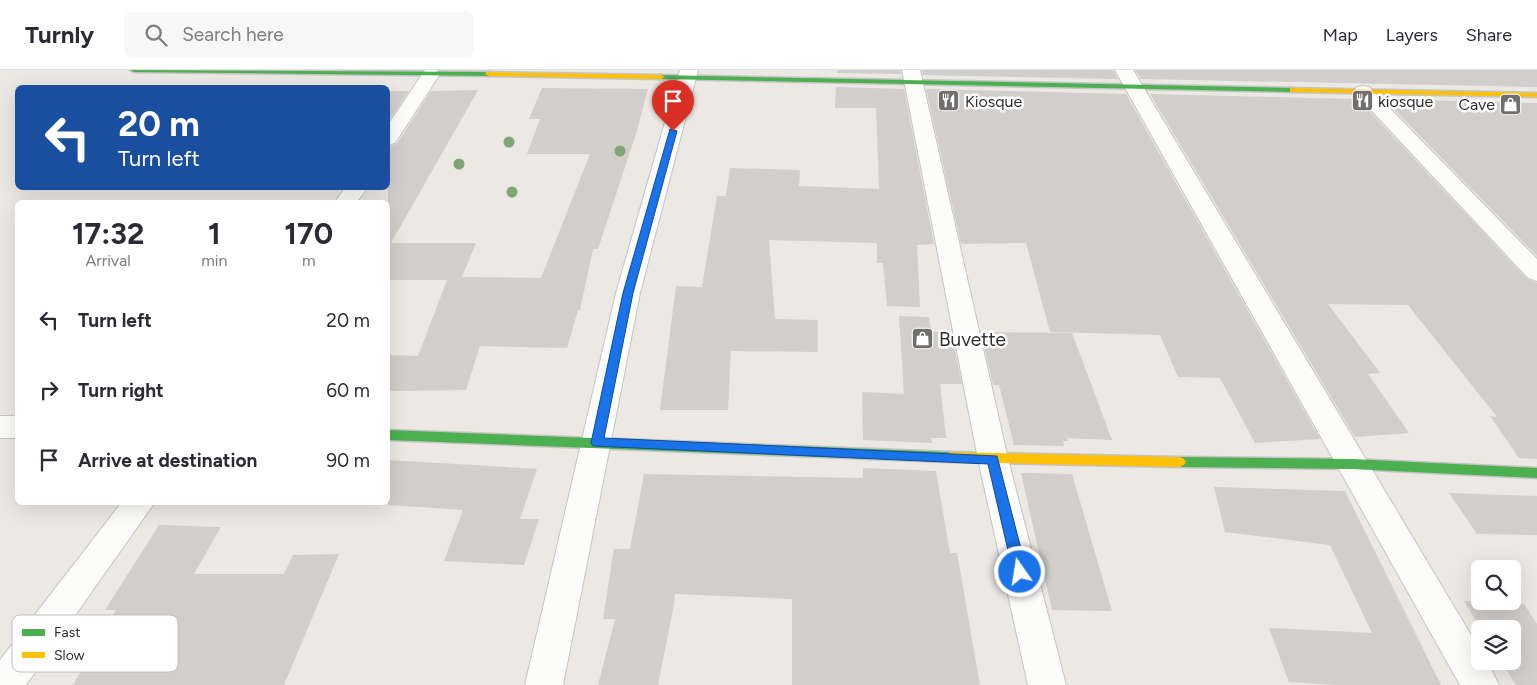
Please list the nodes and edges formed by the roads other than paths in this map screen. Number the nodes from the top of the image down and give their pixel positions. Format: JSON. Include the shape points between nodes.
{"nodes":[{"id":1,"x":134,"y":70,"type":"edge"},
{"id":2,"x":198,"y":71,"type":"edge"},
{"id":3,"x":431,"y":74,"type":"junction"},
{"id":4,"x":688,"y":74,"type":"edge"},
{"id":5,"x":911,"y":76,"type":"edge"},
{"id":6,"x":1128,"y":78,"type":"edge"},
{"id":7,"x":1363,"y":91,"type":"junction"},
{"id":8,"x":1537,"y":95,"type":"edge"},
{"id":9,"x":390,"y":136,"type":"edge"},
{"id":10,"x":1537,"y":273,"type":"edge"},
{"id":11,"x":0,"y":427,"type":"edge"},
{"id":12,"x":15,"y":427,"type":"edge"},
{"id":13,"x":390,"y":436,"type":"edge"},
{"id":14,"x":597,"y":443,"type":"junction"},
{"id":15,"x":993,"y":459,"type":"junction"},
{"id":16,"x":1352,"y":464,"type":"junction"},
{"id":17,"x":1537,"y":474,"type":"edge"},
{"id":18,"x":138,"y":505,"type":"edge"},
{"id":19,"x":56,"y":615,"type":"edge"},
{"id":20,"x":14,"y":672,"type":"edge"},
{"id":21,"x":4,"y":685,"type":"edge"},
{"id":22,"x":544,"y":685,"type":"edge"},
{"id":23,"x":1047,"y":685,"type":"edge"},
{"id":24,"x":1480,"y":685,"type":"edge"}],
"edges":[{"from":1,"to":2,"type":"street"},
{"from":2,"to":3,"type":"street"},
{"from":3,"to":4,"type":"street"},
{"from":3,"to":9,"type":"street"},
{"from":4,"to":5,"type":"street"},
{"from":4,"to":14,"type":"street","via":[[628,293]]},
{"from":5,"to":6,"type":"street"},
{"from":5,"to":15,"type":"street"},
{"from":6,"to":7,"type":"street"},
{"from":6,"to":16,"type":"street"},
{"from":7,"to":8,"type":"street"},
{"from":7,"to":10,"type":"street"},
{"from":11,"to":12,"type":"street"},
{"from":13,"to":14,"type":"street"},
{"from":14,"to":15,"type":"street"},
{"from":14,"to":22,"type":"street"},
{"from":15,"to":16,"type":"street"},
{"from":15,"to":23,"type":"street"},
{"from":16,"to":17,"type":"street"},
{"from":16,"to":24,"type":"street"},
{"from":18,"to":19,"type":"street"},
{"from":20,"to":21,"type":"street"}]}
